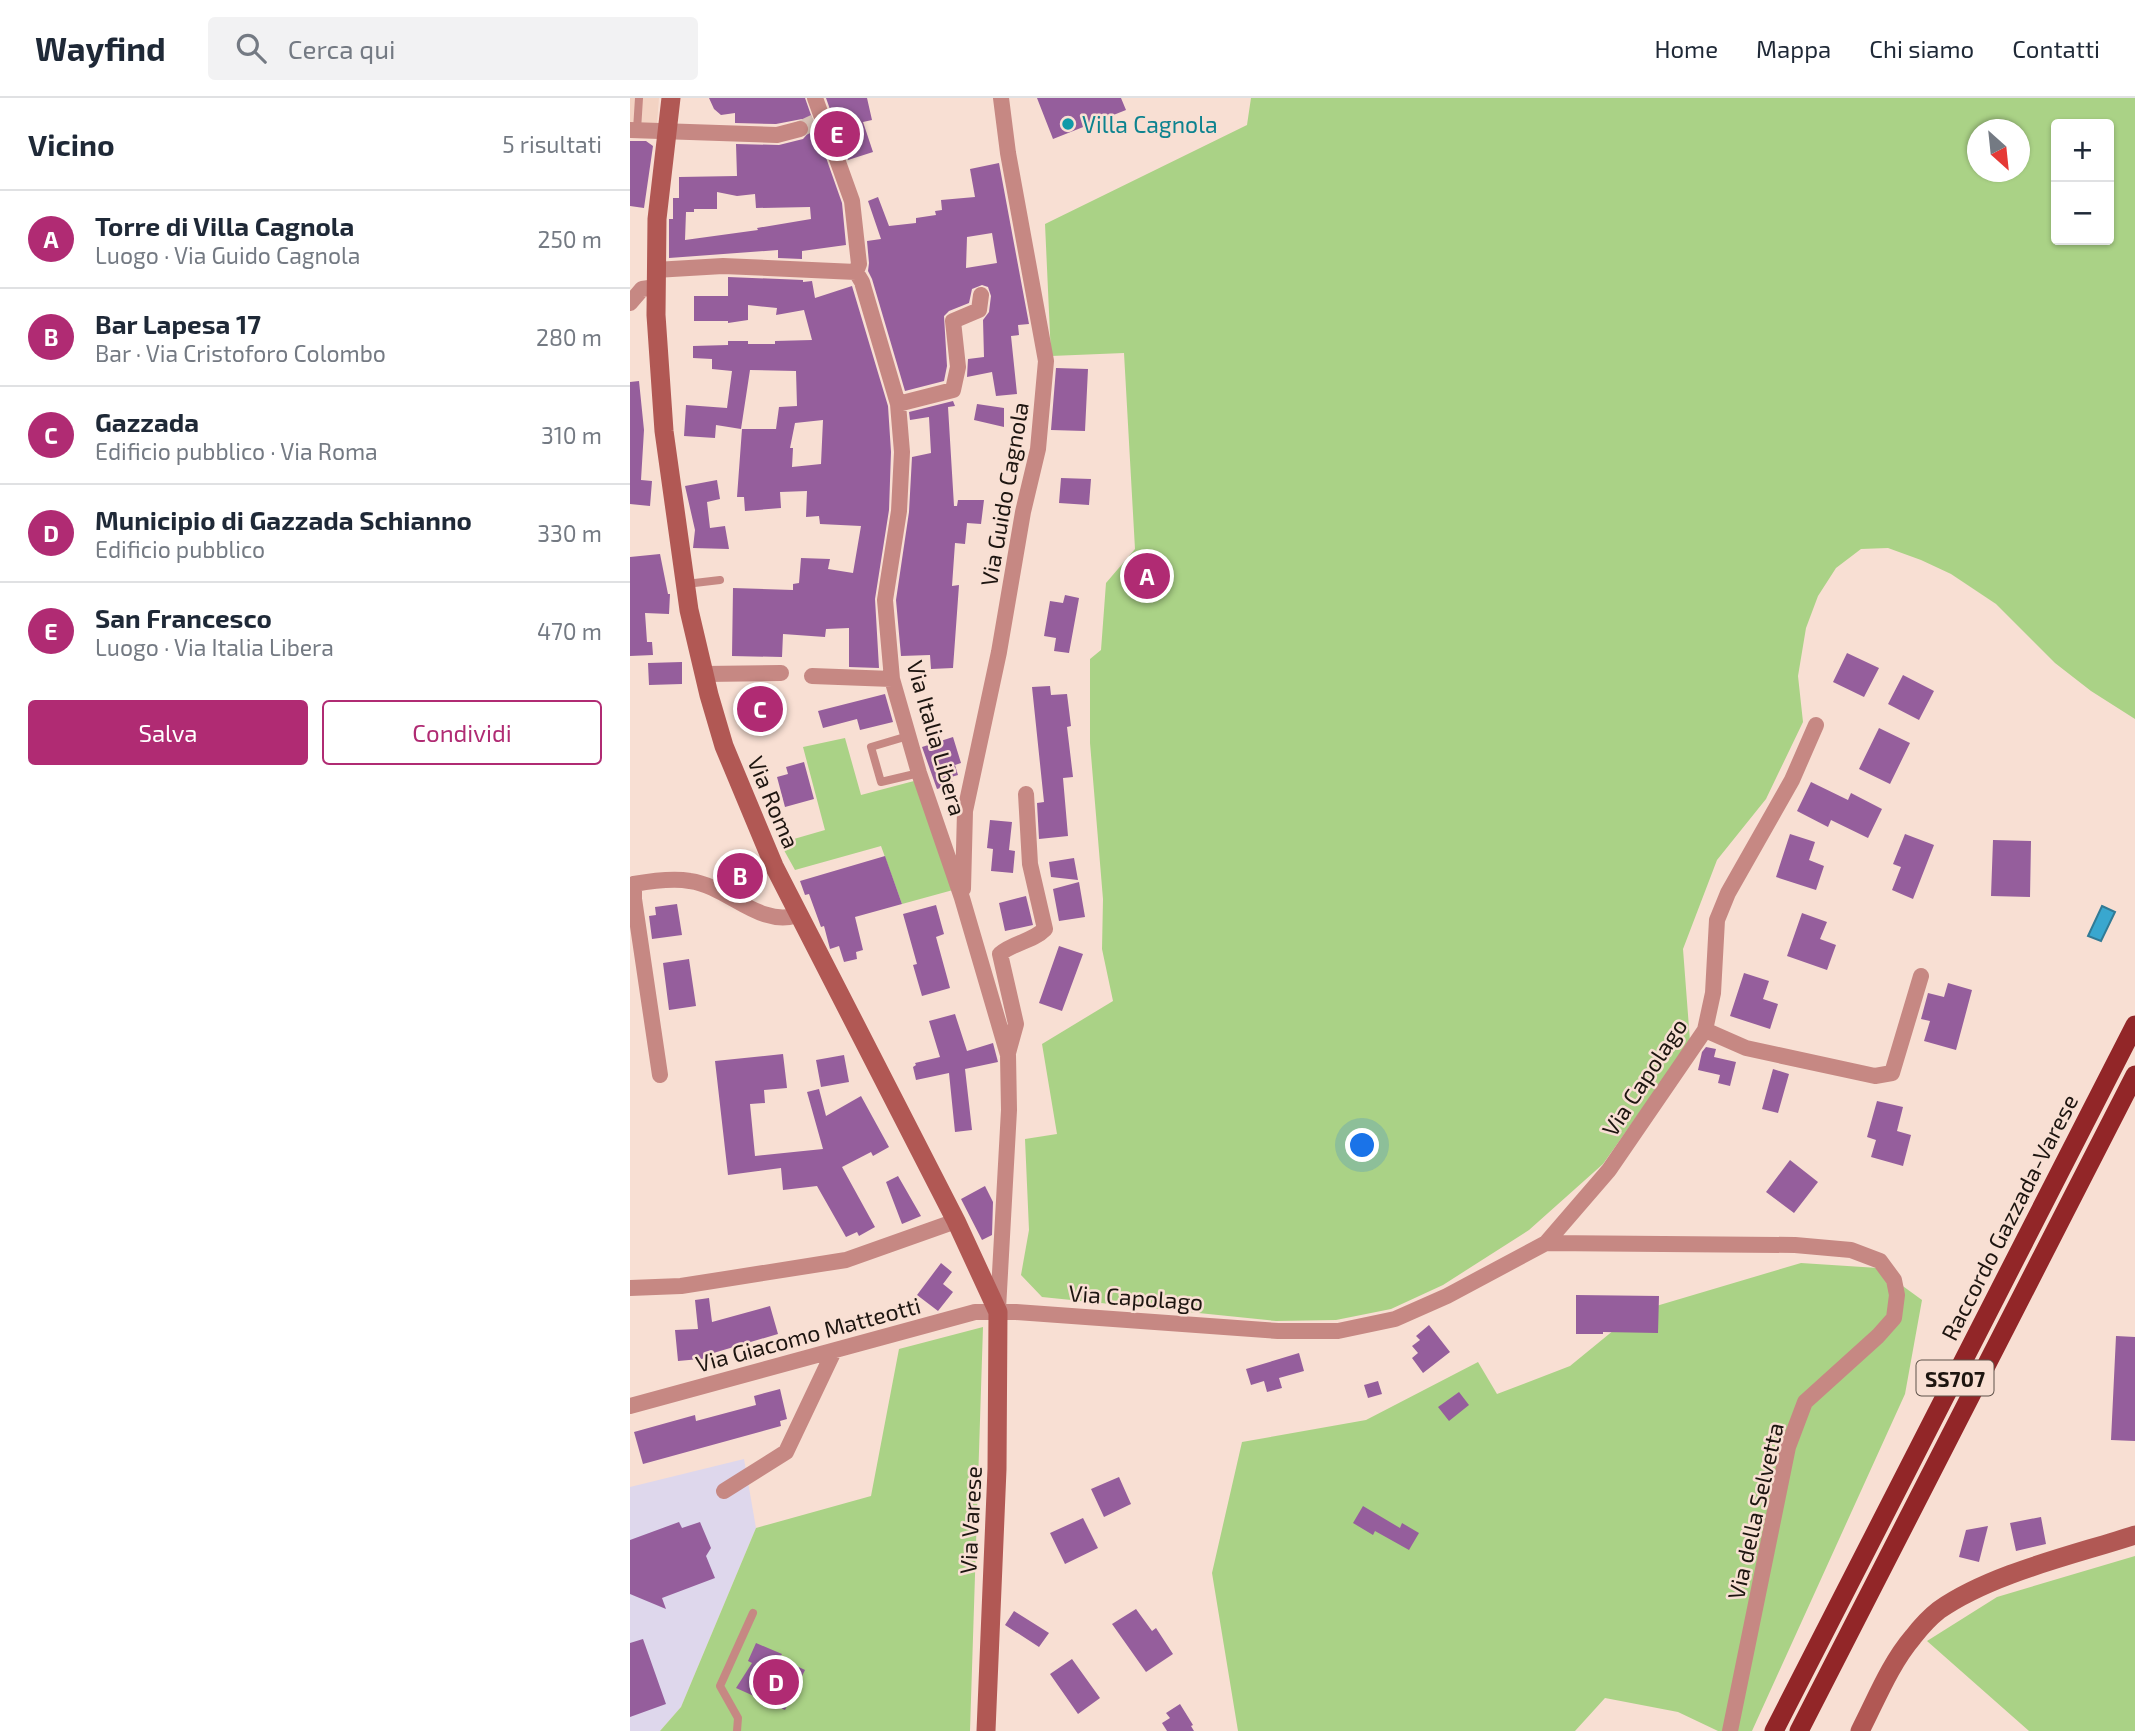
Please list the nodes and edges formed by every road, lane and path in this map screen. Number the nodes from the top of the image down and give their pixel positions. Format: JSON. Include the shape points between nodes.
{"nodes":[{"id":1,"x":639,"y":98,"type":"edge"},
{"id":2,"x":671,"y":98,"type":"edge"},
{"id":3,"x":815,"y":98,"type":"edge"},
{"id":4,"x":1000,"y":98,"type":"edge"},
{"id":5,"x":800,"y":129,"type":"tunnel mouth"},
{"id":6,"x":634,"y":130,"type":"edge"},
{"id":7,"x":668,"y":131,"type":"junction"},
{"id":8,"x":856,"y":272,"type":"junction"},
{"id":9,"x":655,"y":278,"type":"junction"},
{"id":10,"x":981,"y":295,"type":"dead end"},
{"id":11,"x":630,"y":303,"type":"edge"},
{"id":12,"x":898,"y":404,"type":"junction"},
{"id":13,"x":720,"y":580,"type":"dead end"},
{"id":14,"x":685,"y":584,"type":"junction"},
{"id":15,"x":781,"y":673,"type":"dead end"},
{"id":16,"x":704,"y":674,"type":"junction"},
{"id":17,"x":812,"y":676,"type":"dead end"},
{"id":18,"x":892,"y":678,"type":"junction"},
{"id":19,"x":1816,"y":724,"type":"dead end"},
{"id":20,"x":908,"y":736,"type":"junction"},
{"id":21,"x":919,"y":773,"type":"junction"},
{"id":22,"x":1026,"y":794,"type":"dead end"},
{"id":23,"x":962,"y":898,"type":"junction"},
{"id":24,"x":798,"y":915,"type":"junction"},
{"id":25,"x":1921,"y":976,"type":"dead end"},
{"id":26,"x":2135,"y":1025,"type":"edge"},
{"id":27,"x":1704,"y":1030,"type":"junction"},
{"id":28,"x":1008,"y":1055,"type":"junction"},
{"id":29,"x":660,"y":1074,"type":"dead end"},
{"id":30,"x":2135,"y":1075,"type":"edge"},
{"id":31,"x":956,"y":1221,"type":"junction"},
{"id":32,"x":1546,"y":1243,"type":"junction"},
{"id":33,"x":630,"y":1288,"type":"edge"},
{"id":34,"x":1897,"y":1295,"type":"joint"},
{"id":35,"x":998,"y":1312,"type":"junction"},
{"id":36,"x":833,"y":1353,"type":"junction"},
{"id":37,"x":630,"y":1406,"type":"edge"},
{"id":38,"x":724,"y":1491,"type":"dead end"},
{"id":39,"x":2135,"y":1535,"type":"edge"},
{"id":40,"x":753,"y":1613,"type":"dead end"},
{"id":41,"x":737,"y":1731,"type":"edge"},
{"id":42,"x":986,"y":1731,"type":"edge"},
{"id":43,"x":1730,"y":1731,"type":"edge"},
{"id":44,"x":1774,"y":1731,"type":"edge"},
{"id":45,"x":1799,"y":1731,"type":"edge"},
{"id":46,"x":1860,"y":1731,"type":"edge"}],
"edges":[{"from":1,"to":6,"type":"lane"},
{"from":2,"to":7,"type":"main road","name":"Via Roma"},
{"from":3,"to":8,"type":"street","name":"Via Italia Libera","via":[[852,201]]},
{"from":4,"to":23,"type":"street","name":"Via Guido Cagnola","via":[[1046,361],[1038,449],[965,811]]},
{"from":5,"to":7,"type":"street","via":[[777,135]]},
{"from":6,"to":7,"type":"street"},
{"from":7,"to":9,"type":"main road","name":"Via Roma"},
{"from":8,"to":9,"type":"street","via":[[723,266]]},
{"from":8,"to":12,"type":"street","name":"Via Italia Libera"},
{"from":9,"to":11,"type":"street"},
{"from":9,"to":14,"type":"main road","name":"Via Roma","via":[[664,432]]},
{"from":10,"to":12,"type":"street","via":[[979,310],[953,321],[958,367],[953,390]]},
{"from":12,"to":18,"type":"street","name":"Via Italia Libera","via":[[902,452],[899,511],[885,600]]},
{"from":13,"to":14,"type":"lane"},
{"from":14,"to":16,"type":"main road","name":"Via Roma"},
{"from":15,"to":16,"type":"street"},
{"from":16,"to":24,"type":"main road","name":"Via Roma","via":[[724,746]]},
{"from":17,"to":18,"type":"street"},
{"from":18,"to":20,"type":"street","name":"Via Italia Libera"},
{"from":19,"to":27,"type":"street","name":"Via Capolago","via":[[1792,780],[1717,920],[1713,993]]},
{"from":20,"to":21,"type":"street","name":"Via Italia Libera"},
{"from":20,"to":21,"type":"lane","via":[[871,747],[881,782]]},
{"from":21,"to":23,"type":"street","name":"Via Italia Libera"},
{"from":22,"to":28,"type":"street","via":[[1030,864],[1045,929],[1000,954],[1016,1024]]},
{"from":23,"to":28,"type":"street","name":"Via Italia Libera"},
{"from":24,"to":29,"type":"street","via":[[772,918],[690,881],[634,884]]},
{"from":24,"to":31,"type":"main road","name":"Via Roma"},
{"from":25,"to":27,"type":"street","via":[[1892,1073],[1875,1076],[1746,1048]]},
{"from":26,"to":44,"type":"highway","name":"Raccordo Gazzada-Varese","number":"SS707"},
{"from":27,"to":32,"type":"street","name":"Via Capolago","via":[[1609,1170]]},
{"from":28,"to":35,"type":"street","name":"Via Italia Libera"},
{"from":30,"to":45,"type":"highway","name":"Raccordo Gazzada-Varese","number":"SS707"},
{"from":31,"to":33,"type":"street","via":[[846,1260],[681,1286]]},
{"from":31,"to":35,"type":"main road","name":"Via Roma"},
{"from":32,"to":34,"type":"street","name":"Via Capolago","via":[[1795,1245],[1851,1250],[1880,1261],[1894,1280]]},
{"from":32,"to":35,"type":"street","name":"Via Capolago","via":[[1395,1319],[1338,1331]]},
{"from":34,"to":43,"type":"street","name":"Via della Selvetta","via":[[1894,1318],[1805,1402],[1788,1447]]},
{"from":35,"to":36,"type":"street","name":"Via Giacomo Matteotti","via":[[975,1312]]},
{"from":35,"to":42,"type":"main road","name":"Via Varese","via":[[998,1469]]},
{"from":36,"to":37,"type":"street","name":"Via Giacomo Matteotti"},
{"from":36,"to":38,"type":"street","via":[[786,1452]]},
{"from":39,"to":46,"type":"main road","via":[[2004,1578],[1937,1611],[1911,1638]]},
{"from":40,"to":41,"type":"lane","via":[[720,1686],[738,1718]]}]}
